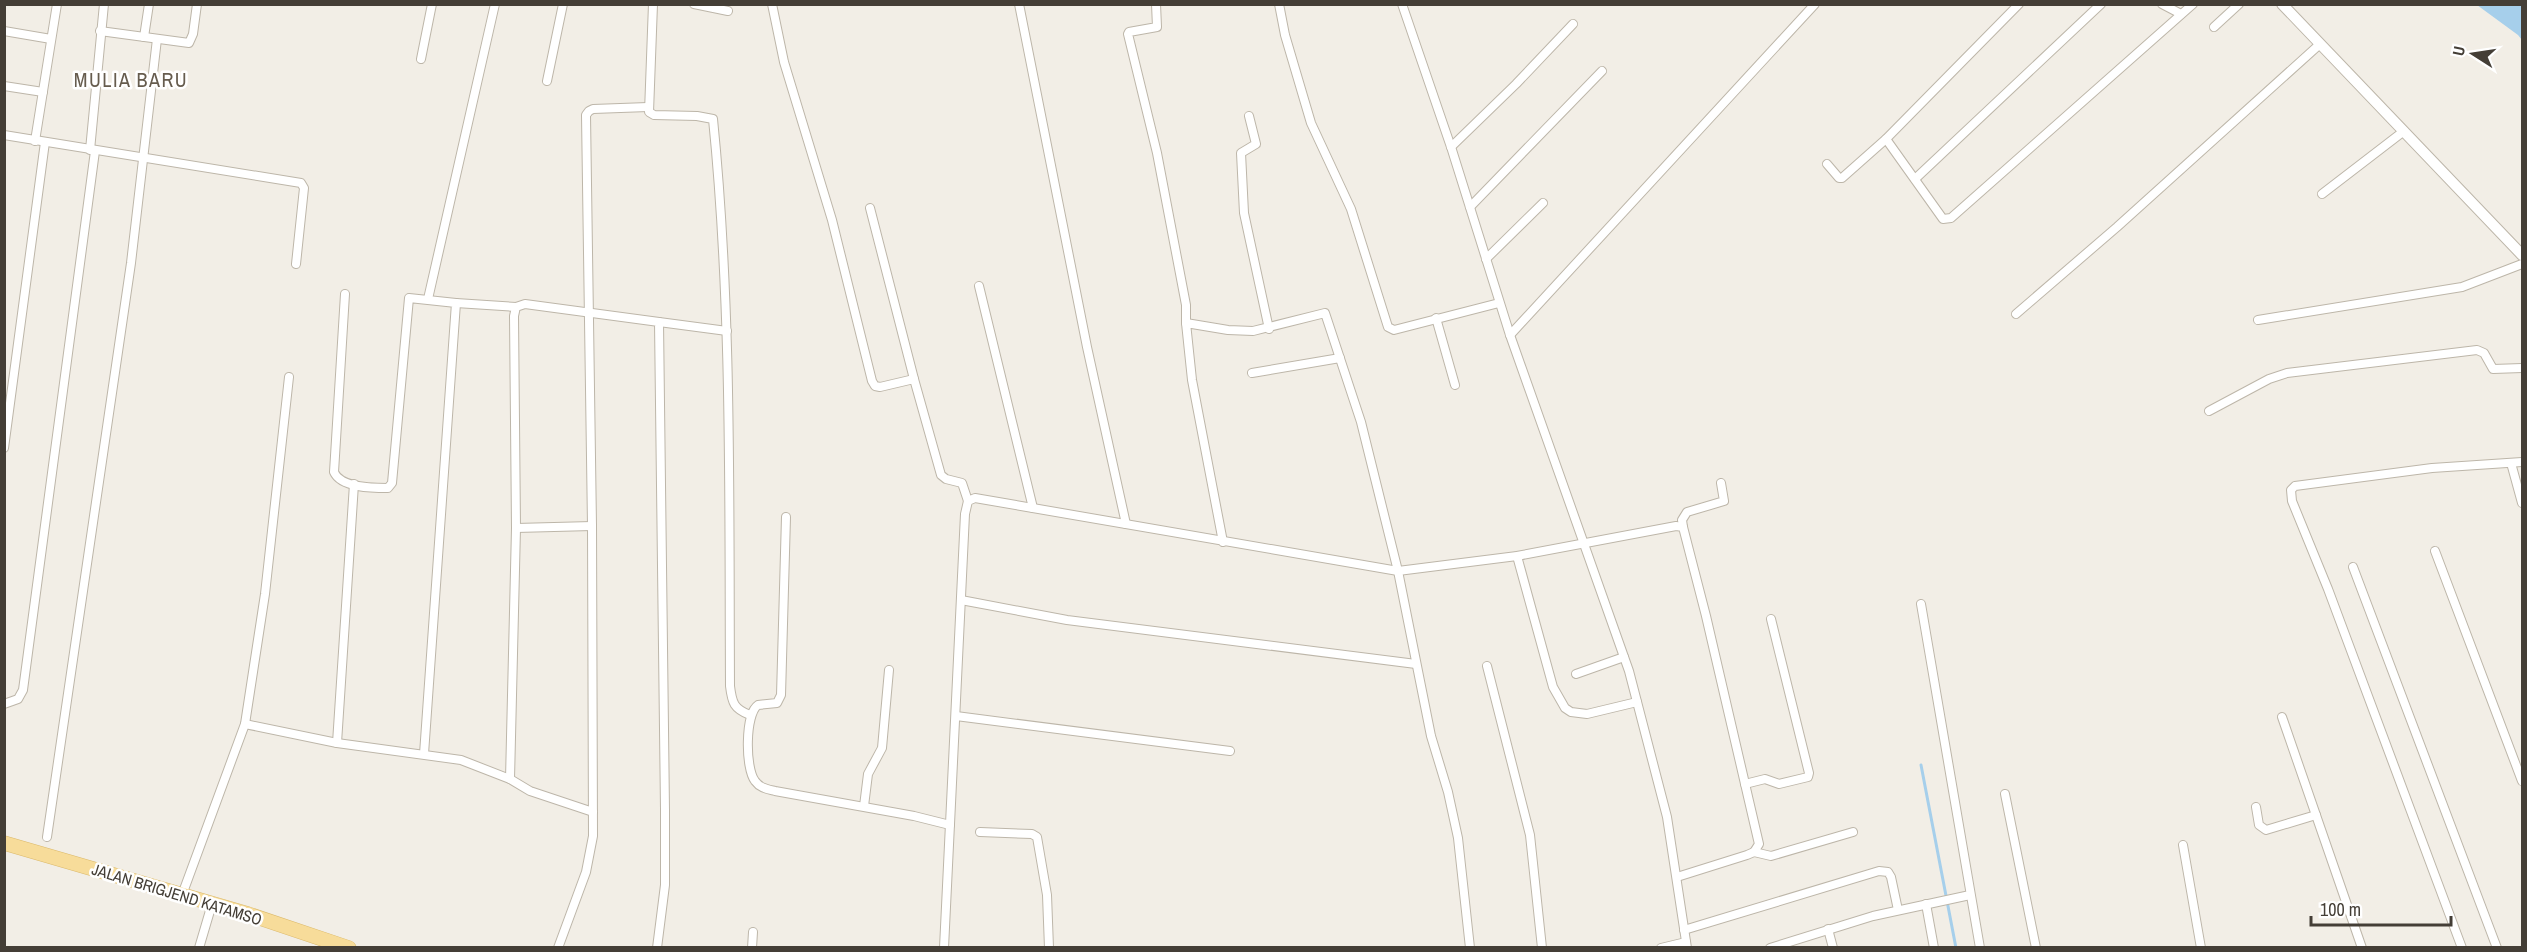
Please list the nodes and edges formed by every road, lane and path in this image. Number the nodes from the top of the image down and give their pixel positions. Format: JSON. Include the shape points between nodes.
{"nodes":[{"id":1,"x":57,"y":4,"type":"edge"},
{"id":2,"x":104,"y":4,"type":"edge"},
{"id":3,"x":148,"y":4,"type":"edge"},
{"id":4,"x":197,"y":4,"type":"edge"},
{"id":5,"x":432,"y":4,"type":"edge"},
{"id":6,"x":495,"y":4,"type":"edge"},
{"id":7,"x":563,"y":4,"type":"edge"},
{"id":8,"x":653,"y":4,"type":"edge"},
{"id":9,"x":694,"y":4,"type":"edge"},
{"id":10,"x":772,"y":4,"type":"edge"},
{"id":11,"x":1019,"y":4,"type":"edge"},
{"id":12,"x":1156,"y":4,"type":"edge"},
{"id":13,"x":1279,"y":4,"type":"edge"},
{"id":14,"x":1402,"y":4,"type":"edge"},
{"id":15,"x":1815,"y":4,"type":"edge"},
{"id":16,"x":2019,"y":4,"type":"edge"},
{"id":17,"x":2101,"y":4,"type":"edge"},
{"id":18,"x":2162,"y":4,"type":"edge"},
{"id":19,"x":2193,"y":4,"type":"edge"},
{"id":20,"x":2239,"y":4,"type":"edge"},
{"id":21,"x":2282,"y":4,"type":"edge"},
{"id":22,"x":728,"y":11,"type":"dead end"},
{"id":23,"x":2181,"y":14,"type":"junction"},
{"id":24,"x":1573,"y":24,"type":"dead end"},
{"id":25,"x":2214,"y":27,"type":"dead end"},
{"id":26,"x":4,"y":31,"type":"edge"},
{"id":27,"x":100,"y":31,"type":"junction"},
{"id":28,"x":144,"y":37,"type":"junction"},
{"id":29,"x":51,"y":39,"type":"junction"},
{"id":30,"x":157,"y":39,"type":"junction"},
{"id":31,"x":2320,"y":44,"type":"junction"},
{"id":32,"x":421,"y":59,"type":"dead end"},
{"id":33,"x":1602,"y":71,"type":"dead end"},
{"id":34,"x":547,"y":81,"type":"dead end"},
{"id":35,"x":4,"y":86,"type":"edge"},
{"id":36,"x":43,"y":92,"type":"junction"},
{"id":37,"x":648,"y":107,"type":"junction"},
{"id":38,"x":1249,"y":116,"type":"dead end"},
{"id":39,"x":2404,"y":131,"type":"junction"},
{"id":40,"x":4,"y":135,"type":"edge"},
{"id":41,"x":1886,"y":139,"type":"junction"},
{"id":42,"x":35,"y":141,"type":"junction"},
{"id":43,"x":45,"y":142,"type":"junction"},
{"id":44,"x":1451,"y":147,"type":"junction"},
{"id":45,"x":92,"y":150,"type":"junction"},
{"id":46,"x":144,"y":158,"type":"junction"},
{"id":47,"x":1827,"y":164,"type":"dead end"},
{"id":48,"x":1915,"y":179,"type":"junction"},
{"id":49,"x":2322,"y":194,"type":"dead end"},
{"id":50,"x":1543,"y":203,"type":"dead end"},
{"id":51,"x":1470,"y":207,"type":"junction"},
{"id":52,"x":870,"y":208,"type":"dead end"},
{"id":53,"x":2523,"y":255,"type":"edge"},
{"id":54,"x":1486,"y":259,"type":"junction"},
{"id":55,"x":296,"y":264,"type":"dead end"},
{"id":56,"x":2523,"y":264,"type":"edge"},
{"id":57,"x":979,"y":286,"type":"dead end"},
{"id":58,"x":345,"y":294,"type":"dead end"},
{"id":59,"x":428,"y":299,"type":"junction"},
{"id":60,"x":456,"y":303,"type":"junction"},
{"id":61,"x":1499,"y":303,"type":"junction"},
{"id":62,"x":516,"y":307,"type":"junction"},
{"id":63,"x":588,"y":312,"type":"junction"},
{"id":64,"x":2016,"y":314,"type":"dead end"},
{"id":65,"x":1436,"y":318,"type":"junction"},
{"id":66,"x":2258,"y":320,"type":"dead end"},
{"id":67,"x":659,"y":322,"type":"junction"},
{"id":68,"x":1186,"y":323,"type":"junction"},
{"id":69,"x":1269,"y":328,"type":"junction"},
{"id":70,"x":726,"y":331,"type":"junction"},
{"id":71,"x":1510,"y":335,"type":"junction"},
{"id":72,"x":1340,"y":358,"type":"junction"},
{"id":73,"x":2523,"y":368,"type":"edge"},
{"id":74,"x":1252,"y":372,"type":"dead end"},
{"id":75,"x":289,"y":377,"type":"dead end"},
{"id":76,"x":914,"y":378,"type":"junction"},
{"id":77,"x":1455,"y":385,"type":"dead end"},
{"id":78,"x":2209,"y":411,"type":"dead end"},
{"id":79,"x":4,"y":448,"type":"edge"},
{"id":80,"x":2523,"y":462,"type":"edge"},
{"id":81,"x":2511,"y":463,"type":"junction"},
{"id":82,"x":1721,"y":483,"type":"dead end"},
{"id":83,"x":354,"y":484,"type":"junction"},
{"id":84,"x":968,"y":501,"type":"junction"},
{"id":85,"x":2523,"y":502,"type":"edge"},
{"id":86,"x":1033,"y":508,"type":"junction"},
{"id":87,"x":786,"y":517,"type":"dead end"},
{"id":88,"x":1126,"y":524,"type":"junction"},
{"id":89,"x":592,"y":526,"type":"junction"},
{"id":90,"x":1683,"y":527,"type":"junction"},
{"id":91,"x":516,"y":528,"type":"junction"},
{"id":92,"x":1223,"y":542,"type":"junction"},
{"id":93,"x":1582,"y":543,"type":"junction"},
{"id":94,"x":2435,"y":550,"type":"dead end"},
{"id":95,"x":1517,"y":556,"type":"junction"},
{"id":96,"x":2353,"y":567,"type":"dead end"},
{"id":97,"x":1398,"y":571,"type":"junction"},
{"id":98,"x":961,"y":600,"type":"junction"},
{"id":99,"x":1921,"y":604,"type":"dead end"},
{"id":100,"x":1771,"y":619,"type":"dead end"},
{"id":101,"x":1624,"y":657,"type":"junction"},
{"id":102,"x":1416,"y":664,"type":"junction"},
{"id":103,"x":1487,"y":666,"type":"dead end"},
{"id":104,"x":889,"y":670,"type":"dead end"},
{"id":105,"x":1576,"y":674,"type":"dead end"},
{"id":106,"x":1637,"y":702,"type":"junction"},
{"id":107,"x":4,"y":704,"type":"edge"},
{"id":108,"x":750,"y":715,"type":"junction"},
{"id":109,"x":956,"y":716,"type":"junction"},
{"id":110,"x":2282,"y":717,"type":"dead end"},
{"id":111,"x":245,"y":723,"type":"junction"},
{"id":112,"x":337,"y":743,"type":"junction"},
{"id":113,"x":1230,"y":751,"type":"dead end"},
{"id":114,"x":424,"y":754,"type":"junction"},
{"id":115,"x":510,"y":778,"type":"junction"},
{"id":116,"x":2523,"y":780,"type":"edge"},
{"id":117,"x":1745,"y":784,"type":"junction"},
{"id":118,"x":2004,"y":794,"type":"dead end"},
{"id":119,"x":864,"y":806,"type":"junction"},
{"id":120,"x":2256,"y":807,"type":"dead end"},
{"id":121,"x":593,"y":812,"type":"junction"},
{"id":122,"x":2316,"y":816,"type":"junction"},
{"id":123,"x":950,"y":825,"type":"junction"},
{"id":124,"x":980,"y":832,"type":"dead end"},
{"id":125,"x":1853,"y":832,"type":"dead end"},
{"id":126,"x":4,"y":843,"type":"edge"},
{"id":127,"x":46,"y":844,"type":"junction"},
{"id":128,"x":2183,"y":845,"type":"dead end"},
{"id":129,"x":1754,"y":852,"type":"junction"},
{"id":130,"x":1677,"y":878,"type":"junction"},
{"id":131,"x":182,"y":895,"type":"junction"},
{"id":132,"x":1970,"y":895,"type":"junction"},
{"id":133,"x":212,"y":904,"type":"junction"},
{"id":134,"x":1926,"y":904,"type":"junction"},
{"id":135,"x":1898,"y":910,"type":"junction"},
{"id":136,"x":1828,"y":929,"type":"junction"},
{"id":137,"x":1684,"y":930,"type":"junction"},
{"id":138,"x":753,"y":933,"type":"dead end"},
{"id":139,"x":1686,"y":945,"type":"edge"},
{"id":140,"x":199,"y":948,"type":"edge"},
{"id":141,"x":349,"y":948,"type":"edge"},
{"id":142,"x":558,"y":948,"type":"edge"},
{"id":143,"x":657,"y":948,"type":"edge"},
{"id":144,"x":752,"y":948,"type":"edge"},
{"id":145,"x":944,"y":948,"type":"edge"},
{"id":146,"x":1049,"y":948,"type":"edge"},
{"id":147,"x":1470,"y":948,"type":"edge"},
{"id":148,"x":1542,"y":948,"type":"edge"},
{"id":149,"x":1661,"y":948,"type":"edge"},
{"id":150,"x":1770,"y":948,"type":"edge"},
{"id":151,"x":1833,"y":948,"type":"edge"},
{"id":152,"x":1934,"y":948,"type":"edge"},
{"id":153,"x":1980,"y":948,"type":"edge"},
{"id":154,"x":2036,"y":948,"type":"edge"},
{"id":155,"x":2201,"y":948,"type":"edge"},
{"id":156,"x":2362,"y":948,"type":"edge"},
{"id":157,"x":2462,"y":948,"type":"edge"},
{"id":158,"x":2497,"y":948,"type":"edge"}],
"edges":[{"from":1,"to":29,"type":"street"},
{"from":2,"to":27,"type":"street"},
{"from":3,"to":28,"type":"street"},
{"from":4,"to":30,"type":"street","via":[[191,41],[186,44]]},
{"from":5,"to":32,"type":"street"},
{"from":6,"to":59,"type":"street"},
{"from":7,"to":34,"type":"street"},
{"from":8,"to":37,"type":"street"},
{"from":9,"to":22,"type":"street"},
{"from":10,"to":76,"type":"street","via":[[784,62],[832,220],[872,381],[880,387]]},
{"from":11,"to":88,"type":"street","via":[[1084,336]]},
{"from":12,"to":68,"type":"street","via":[[1157,27],[1128,34],[1157,153],[1186,305]]},
{"from":13,"to":65,"type":"street","via":[[1308,114],[1352,209],[1388,327],[1394,330]]},
{"from":14,"to":44,"type":"street"},
{"from":15,"to":71,"type":"street"},
{"from":16,"to":41,"type":"street"},
{"from":17,"to":48,"type":"street"},
{"from":18,"to":23,"type":"street"},
{"from":19,"to":23,"type":"street"},
{"from":20,"to":25,"type":"street"},
{"from":21,"to":31,"type":"street"},
{"from":23,"to":48,"type":"street","via":[[1951,218],[1943,219]]},
{"from":24,"to":44,"type":"street"},
{"from":26,"to":29,"type":"street"},
{"from":27,"to":28,"type":"street"},
{"from":27,"to":45,"type":"street"},
{"from":28,"to":30,"type":"street"},
{"from":29,"to":36,"type":"street"},
{"from":30,"to":46,"type":"street"},
{"from":31,"to":39,"type":"street"},
{"from":31,"to":64,"type":"street"},
{"from":33,"to":51,"type":"street"},
{"from":35,"to":36,"type":"street"},
{"from":36,"to":42,"type":"street"},
{"from":37,"to":63,"type":"street","via":[[593,109],[586,115]]},
{"from":37,"to":70,"type":"street","via":[[654,115],[712,119]]},
{"from":38,"to":69,"type":"street","via":[[1256,143],[1241,153],[1242,204]]},
{"from":39,"to":49,"type":"street"},
{"from":39,"to":53,"type":"street"},
{"from":40,"to":42,"type":"street"},
{"from":41,"to":47,"type":"street","via":[[1842,178]]},
{"from":41,"to":48,"type":"street"},
{"from":42,"to":43,"type":"street"},
{"from":43,"to":45,"type":"street"},
{"from":43,"to":79,"type":"street"},
{"from":44,"to":51,"type":"street"},
{"from":45,"to":46,"type":"street"},
{"from":45,"to":107,"type":"street","via":[[23,690],[18,699]]},
{"from":46,"to":55,"type":"street","via":[[302,184]]},
{"from":46,"to":127,"type":"street"},
{"from":50,"to":54,"type":"street"},
{"from":51,"to":54,"type":"street"},
{"from":52,"to":76,"type":"street"},
{"from":54,"to":61,"type":"street"},
{"from":56,"to":66,"type":"street","via":[[2462,287]]},
{"from":57,"to":86,"type":"street"},
{"from":58,"to":83,"type":"street","via":[[334,472]]},
{"from":59,"to":60,"type":"street"},
{"from":59,"to":83,"type":"street","via":[[408,299],[391,486]]},
{"from":60,"to":62,"type":"street"},
{"from":60,"to":114,"type":"street"},
{"from":61,"to":65,"type":"street"},
{"from":61,"to":71,"type":"street"},
{"from":62,"to":63,"type":"street","via":[[528,304]]},
{"from":62,"to":91,"type":"street"},
{"from":63,"to":67,"type":"street"},
{"from":63,"to":89,"type":"street"},
{"from":65,"to":77,"type":"street"},
{"from":67,"to":70,"type":"street"},
{"from":67,"to":143,"type":"street","via":[[666,810],[665,885]]},
{"from":68,"to":69,"type":"street","via":[[1238,332]]},
{"from":68,"to":92,"type":"street"},
{"from":69,"to":72,"type":"street","via":[[1325,314]]},
{"from":70,"to":108,"type":"street","via":[[730,686],[734,705]]},
{"from":71,"to":93,"type":"street"},
{"from":72,"to":74,"type":"street"},
{"from":72,"to":97,"type":"street","via":[[1361,422]]},
{"from":73,"to":78,"type":"street","via":[[2493,369],[2484,353],[2477,350],[2301,371],[2269,379]]},
{"from":75,"to":111,"type":"street","via":[[265,594]]},
{"from":76,"to":84,"type":"street","via":[[941,475],[962,483]]},
{"from":80,"to":81,"type":"street"},
{"from":81,"to":85,"type":"street"},
{"from":81,"to":157,"type":"street","via":[[2368,474],[2295,486],[2291,494]]},
{"from":82,"to":90,"type":"street","via":[[1724,501],[1687,512]]},
{"from":83,"to":112,"type":"street"},
{"from":84,"to":86,"type":"street","via":[[981,498]]},
{"from":84,"to":98,"type":"street"},
{"from":86,"to":88,"type":"street"},
{"from":87,"to":108,"type":"street","via":[[780,699],[774,704],[756,706]]},
{"from":88,"to":92,"type":"street"},
{"from":89,"to":91,"type":"street"},
{"from":89,"to":121,"type":"street"},
{"from":90,"to":93,"type":"street"},
{"from":90,"to":117,"type":"street"},
{"from":91,"to":115,"type":"street"},
{"from":92,"to":97,"type":"street"},
{"from":93,"to":95,"type":"street"},
{"from":93,"to":101,"type":"street"},
{"from":94,"to":116,"type":"street"},
{"from":95,"to":97,"type":"street"},
{"from":95,"to":106,"type":"street","via":[[1554,687],[1565,708],[1587,714]]},
{"from":96,"to":158,"type":"street"},
{"from":97,"to":102,"type":"street"},
{"from":98,"to":102,"type":"street","via":[[1067,620]]},
{"from":98,"to":109,"type":"street"},
{"from":99,"to":132,"type":"street"},
{"from":100,"to":117,"type":"street","via":[[1809,773],[1808,777],[1779,784],[1765,779]]},
{"from":101,"to":105,"type":"street"},
{"from":101,"to":106,"type":"street"},
{"from":102,"to":147,"type":"street","via":[[1458,838]]},
{"from":103,"to":148,"type":"street","via":[[1530,835]]},
{"from":104,"to":119,"type":"street","via":[[882,748],[868,774]]},
{"from":106,"to":130,"type":"street","via":[[1660,784]]},
{"from":108,"to":119,"type":"street","via":[[749,766],[757,784],[775,791]]},
{"from":109,"to":113,"type":"street"},
{"from":109,"to":123,"type":"street"},
{"from":110,"to":122,"type":"street"},
{"from":111,"to":112,"type":"street"},
{"from":111,"to":131,"type":"street"},
{"from":112,"to":114,"type":"street"},
{"from":114,"to":115,"type":"street","via":[[475,764]]},
{"from":115,"to":121,"type":"street","via":[[535,792]]},
{"from":117,"to":129,"type":"street","via":[[1759,841]]},
{"from":118,"to":154,"type":"street"},
{"from":119,"to":123,"type":"street"},
{"from":120,"to":122,"type":"street","via":[[2259,825],[2266,830]]},
{"from":121,"to":142,"type":"street","via":[[587,865]]},
{"from":122,"to":156,"type":"street"},
{"from":123,"to":145,"type":"street"},
{"from":124,"to":146,"type":"street","via":[[1037,837],[1047,895]]},
{"from":125,"to":129,"type":"street","via":[[1771,856]]},
{"from":126,"to":127,"type":"main road","name":"JALAN BRIGJEND KATAMSO"},
{"from":127,"to":131,"type":"main road","name":"JALAN BRIGJEND KATAMSO"},
{"from":128,"to":155,"type":"street"},
{"from":129,"to":130,"type":"street"},
{"from":130,"to":137,"type":"street"},
{"from":131,"to":133,"type":"main road","name":"JALAN BRIGJEND KATAMSO"},
{"from":132,"to":134,"type":"street"},
{"from":132,"to":153,"type":"street"},
{"from":133,"to":140,"type":"street"},
{"from":133,"to":141,"type":"main road","name":"JALAN BRIGJEND KATAMSO"},
{"from":134,"to":135,"type":"street"},
{"from":134,"to":152,"type":"street"},
{"from":135,"to":136,"type":"street"},
{"from":135,"to":137,"type":"street","via":[[1891,877],[1880,871]]},
{"from":136,"to":150,"type":"street"},
{"from":136,"to":151,"type":"street"},
{"from":137,"to":139,"type":"street"},
{"from":138,"to":144,"type":"street"},
{"from":139,"to":149,"type":"street"}]}
